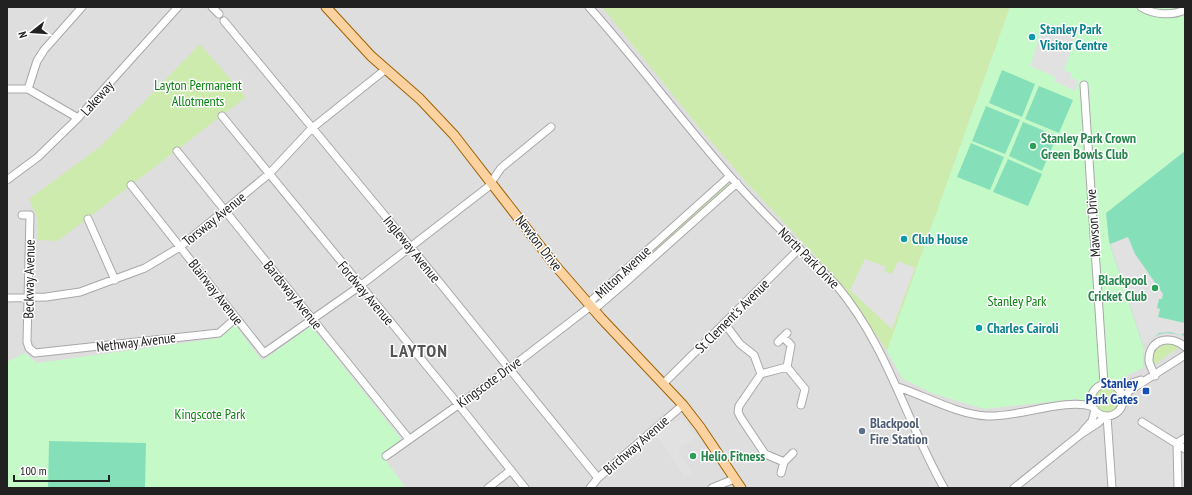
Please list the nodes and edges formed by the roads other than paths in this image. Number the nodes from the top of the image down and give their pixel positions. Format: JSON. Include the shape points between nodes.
{"nodes":[{"id":1,"x":82,"y":7,"type":"edge"},
{"id":2,"x":178,"y":7,"type":"edge"},
{"id":3,"x":212,"y":7,"type":"edge"},
{"id":4,"x":326,"y":7,"type":"edge"},
{"id":5,"x":589,"y":7,"type":"edge"},
{"id":6,"x":1141,"y":7,"type":"edge"},
{"id":7,"x":1185,"y":10,"type":"edge"},
{"id":8,"x":218,"y":14,"type":"dead end"},
{"id":9,"x":224,"y":21,"type":"dead end"},
{"id":10,"x":386,"y":69,"type":"junction"},
{"id":11,"x":1084,"y":85,"type":"dead end"},
{"id":12,"x":7,"y":89,"type":"edge"},
{"id":13,"x":28,"y":89,"type":"junction"},
{"id":14,"x":222,"y":116,"type":"dead end"},
{"id":15,"x":78,"y":118,"type":"junction"},
{"id":16,"x":551,"y":127,"type":"dead end"},
{"id":17,"x":311,"y":129,"type":"junction"},
{"id":18,"x":177,"y":151,"type":"dead end"},
{"id":19,"x":269,"y":174,"type":"junction"},
{"id":20,"x":730,"y":176,"type":"junction"},
{"id":21,"x":7,"y":180,"type":"edge"},
{"id":22,"x":492,"y":182,"type":"junction"},
{"id":23,"x":737,"y":183,"type":"junction"},
{"id":24,"x":131,"y":185,"type":"dead end"},
{"id":25,"x":225,"y":210,"type":"junction"},
{"id":26,"x":22,"y":215,"type":"dead end"},
{"id":27,"x":88,"y":219,"type":"dead end"},
{"id":28,"x":410,"y":246,"type":"junction"},
{"id":29,"x":180,"y":247,"type":"junction"},
{"id":30,"x":799,"y":248,"type":"junction"},
{"id":31,"x":115,"y":280,"type":"junction"},
{"id":32,"x":360,"y":286,"type":"junction"},
{"id":33,"x":7,"y":298,"type":"edge"},
{"id":34,"x":29,"y":298,"type":"junction"},
{"id":35,"x":591,"y":306,"type":"junction"},
{"id":36,"x":236,"y":318,"type":"junction"},
{"id":37,"x":312,"y":319,"type":"junction"},
{"id":38,"x":725,"y":324,"type":"junction"},
{"id":39,"x":783,"y":337,"type":"dead end"},
{"id":40,"x":1185,"y":347,"type":"edge"},
{"id":41,"x":32,"y":351,"type":"joint"},
{"id":42,"x":1185,"y":355,"type":"edge"},
{"id":43,"x":787,"y":367,"type":"junction"},
{"id":44,"x":509,"y":368,"type":"junction"},
{"id":45,"x":761,"y":374,"type":"junction"},
{"id":46,"x":1155,"y":376,"type":"junction"},
{"id":47,"x":664,"y":383,"type":"junction"},
{"id":48,"x":1104,"y":384,"type":"junction"},
{"id":49,"x":1114,"y":386,"type":"junction"},
{"id":50,"x":898,"y":387,"type":"junction"},
{"id":51,"x":1092,"y":395,"type":"junction"},
{"id":52,"x":1123,"y":401,"type":"junction"},
{"id":53,"x":458,"y":404,"type":"junction"},
{"id":54,"x":683,"y":405,"type":"junction"},
{"id":55,"x":801,"y":405,"type":"dead end"},
{"id":56,"x":1068,"y":405,"type":"junction"},
{"id":57,"x":1094,"y":409,"type":"junction"},
{"id":58,"x":1106,"y":416,"type":"junction"},
{"id":59,"x":1142,"y":422,"type":"dead end"},
{"id":60,"x":1081,"y":434,"type":"junction"},
{"id":61,"x":1185,"y":438,"type":"edge"},
{"id":62,"x":409,"y":439,"type":"junction"},
{"id":63,"x":1177,"y":443,"type":"junction"},
{"id":64,"x":1185,"y":449,"type":"edge"},
{"id":65,"x":793,"y":453,"type":"dead end"},
{"id":66,"x":386,"y":456,"type":"dead end"},
{"id":67,"x":784,"y":462,"type":"junction"},
{"id":68,"x":510,"y":470,"type":"junction"},
{"id":69,"x":781,"y":473,"type":"dead end"},
{"id":70,"x":598,"y":478,"type":"junction"},
{"id":71,"x":734,"y":479,"type":"junction"},
{"id":72,"x":943,"y":486,"type":"edge"},
{"id":73,"x":488,"y":488,"type":"edge"},
{"id":74,"x":525,"y":488,"type":"edge"},
{"id":75,"x":590,"y":488,"type":"edge"},
{"id":76,"x":712,"y":488,"type":"edge"},
{"id":77,"x":741,"y":488,"type":"edge"},
{"id":78,"x":935,"y":488,"type":"edge"},
{"id":79,"x":1014,"y":488,"type":"edge"},
{"id":80,"x":1112,"y":488,"type":"edge"},
{"id":81,"x":1178,"y":488,"type":"edge"}],
"edges":[{"from":1,"to":13,"type":"street","via":[[44,50]]},
{"from":2,"to":15,"type":"street","name":"Lakeway"},
{"from":3,"to":8,"type":"street"},
{"from":4,"to":10,"type":"main road","name":"Newton Drive"},
{"from":5,"to":20,"type":"street","name":"North Park Drive"},
{"from":6,"to":7,"type":"street","via":[[1164,14]]},
{"from":9,"to":17,"type":"street","name":"Ingleway Avenue"},
{"from":10,"to":17,"type":"street","name":"Torsway Avenue"},
{"from":10,"to":22,"type":"main road","name":"Newton Drive","via":[[450,130]]},
{"from":11,"to":48,"type":"street","name":"Mawson Drive"},
{"from":12,"to":13,"type":"street"},
{"from":13,"to":15,"type":"street"},
{"from":14,"to":19,"type":"street","name":"Fordway Avenue"},
{"from":15,"to":21,"type":"street","name":"Lakeway","via":[[38,156]]},
{"from":16,"to":22,"type":"street","via":[[501,168]]},
{"from":17,"to":19,"type":"street","name":"Torsway Avenue"},
{"from":17,"to":28,"type":"street","name":"Ingleway Avenue"},
{"from":18,"to":25,"type":"street","name":"Bardsway Avenue"},
{"from":19,"to":25,"type":"street","name":"Torsway Avenue"},
{"from":19,"to":32,"type":"street","name":"Fordway Avenue"},
{"from":20,"to":23,"type":"street","name":"North Park Drive"},
{"from":20,"to":35,"type":"street","name":"Milton Avenue","via":[[592,300]]},
{"from":22,"to":28,"type":"street"},
{"from":22,"to":35,"type":"main road","name":"Newton Drive","via":[[554,264]]},
{"from":23,"to":30,"type":"street","name":"North Park Drive"},
{"from":23,"to":35,"type":"street","name":"Milton Avenue","via":[[627,282],[598,306]]},
{"from":24,"to":29,"type":"street","name":"Blairway Avenue"},
{"from":25,"to":29,"type":"street","name":"Torsway Avenue"},
{"from":25,"to":37,"type":"street","name":"Bardsway Avenue"},
{"from":26,"to":34,"type":"street","name":"Beckway Avenue","via":[[30,215]]},
{"from":27,"to":31,"type":"street"},
{"from":28,"to":32,"type":"street"},
{"from":28,"to":44,"type":"street","name":"Ingleway Avenue"},
{"from":29,"to":31,"type":"street","name":"Torsway Avenue","via":[[145,268]]},
{"from":29,"to":36,"type":"street","name":"Blairway Avenue"},
{"from":30,"to":38,"type":"street","name":"St Clement's Avenue"},
{"from":30,"to":50,"type":"street","name":"North Park Drive","via":[[850,302]]},
{"from":31,"to":34,"type":"street","name":"Torsway Avenue","via":[[73,293]]},
{"from":32,"to":37,"type":"street"},
{"from":32,"to":53,"type":"street","name":"Fordway Avenue"},
{"from":33,"to":34,"type":"street","name":"Torsway Avenue"},
{"from":34,"to":41,"type":"street","name":"Beckway Avenue","via":[[27,342]]},
{"from":35,"to":44,"type":"street","name":"Kingscote Drive"},
{"from":35,"to":47,"type":"main road","name":"Newton Drive"},
{"from":36,"to":37,"type":"street","name":"Blairway Avenue","via":[[264,353]]},
{"from":36,"to":41,"type":"street","name":"Nethway Avenue","via":[[219,333],[37,354]]},
{"from":37,"to":62,"type":"street","name":"Bardsway Avenue"},
{"from":38,"to":45,"type":"street","via":[[740,344],[754,355]]},
{"from":38,"to":47,"type":"street","name":"St Clement's Avenue"},
{"from":39,"to":43,"type":"street","via":[[791,345]]},
{"from":40,"to":46,"type":"street","via":[[1168,339],[1158,342],[1149,362]]},
{"from":42,"to":46,"type":"street"},
{"from":43,"to":45,"type":"street"},
{"from":43,"to":55,"type":"street","via":[[808,388]]},
{"from":44,"to":53,"type":"street","name":"Kingscote Drive"},
{"from":44,"to":70,"type":"street","name":"Ingleway Avenue"},
{"from":45,"to":67,"type":"street","via":[[742,400],[738,412],[765,454]]},
{"from":46,"to":49,"type":"street"},
{"from":46,"to":52,"type":"street","via":[[1129,391]]},
{"from":47,"to":54,"type":"main road","name":"Newton Drive"},
{"from":48,"to":49,"type":"street"},
{"from":48,"to":51,"type":"street"},
{"from":49,"to":52,"type":"street","via":[[1121,392]]},
{"from":50,"to":56,"type":"street","via":[[965,412],[987,416]]},
{"from":50,"to":72,"type":"street","name":"North Park Drive"},
{"from":51,"to":56,"type":"street"},
{"from":51,"to":57,"type":"street"},
{"from":52,"to":58,"type":"street","via":[[1119,410]]},
{"from":53,"to":62,"type":"street","name":"Kingscote Drive"},
{"from":53,"to":68,"type":"street","name":"Fordway Avenue"},
{"from":54,"to":70,"type":"street","name":"Birchway Avenue"},
{"from":54,"to":71,"type":"main road","name":"Newton Drive"},
{"from":56,"to":57,"type":"street","via":[[1084,405]]},
{"from":57,"to":58,"type":"street"},
{"from":57,"to":60,"type":"street","via":[[1092,421]]},
{"from":58,"to":60,"type":"street"},
{"from":58,"to":80,"type":"street"},
{"from":59,"to":63,"type":"street"},
{"from":60,"to":79,"type":"street"},
{"from":61,"to":63,"type":"street"},
{"from":62,"to":66,"type":"street","name":"Kingscote Drive"},
{"from":63,"to":64,"type":"street"},
{"from":63,"to":81,"type":"street"},
{"from":65,"to":67,"type":"street"},
{"from":67,"to":69,"type":"street"},
{"from":68,"to":73,"type":"street"},
{"from":68,"to":74,"type":"street","name":"Fordway Avenue"},
{"from":70,"to":75,"type":"street","name":"Birchway Avenue"},
{"from":71,"to":76,"type":"street"},
{"from":71,"to":77,"type":"main road","name":"Newton Drive"},
{"from":72,"to":78,"type":"street"}]}
